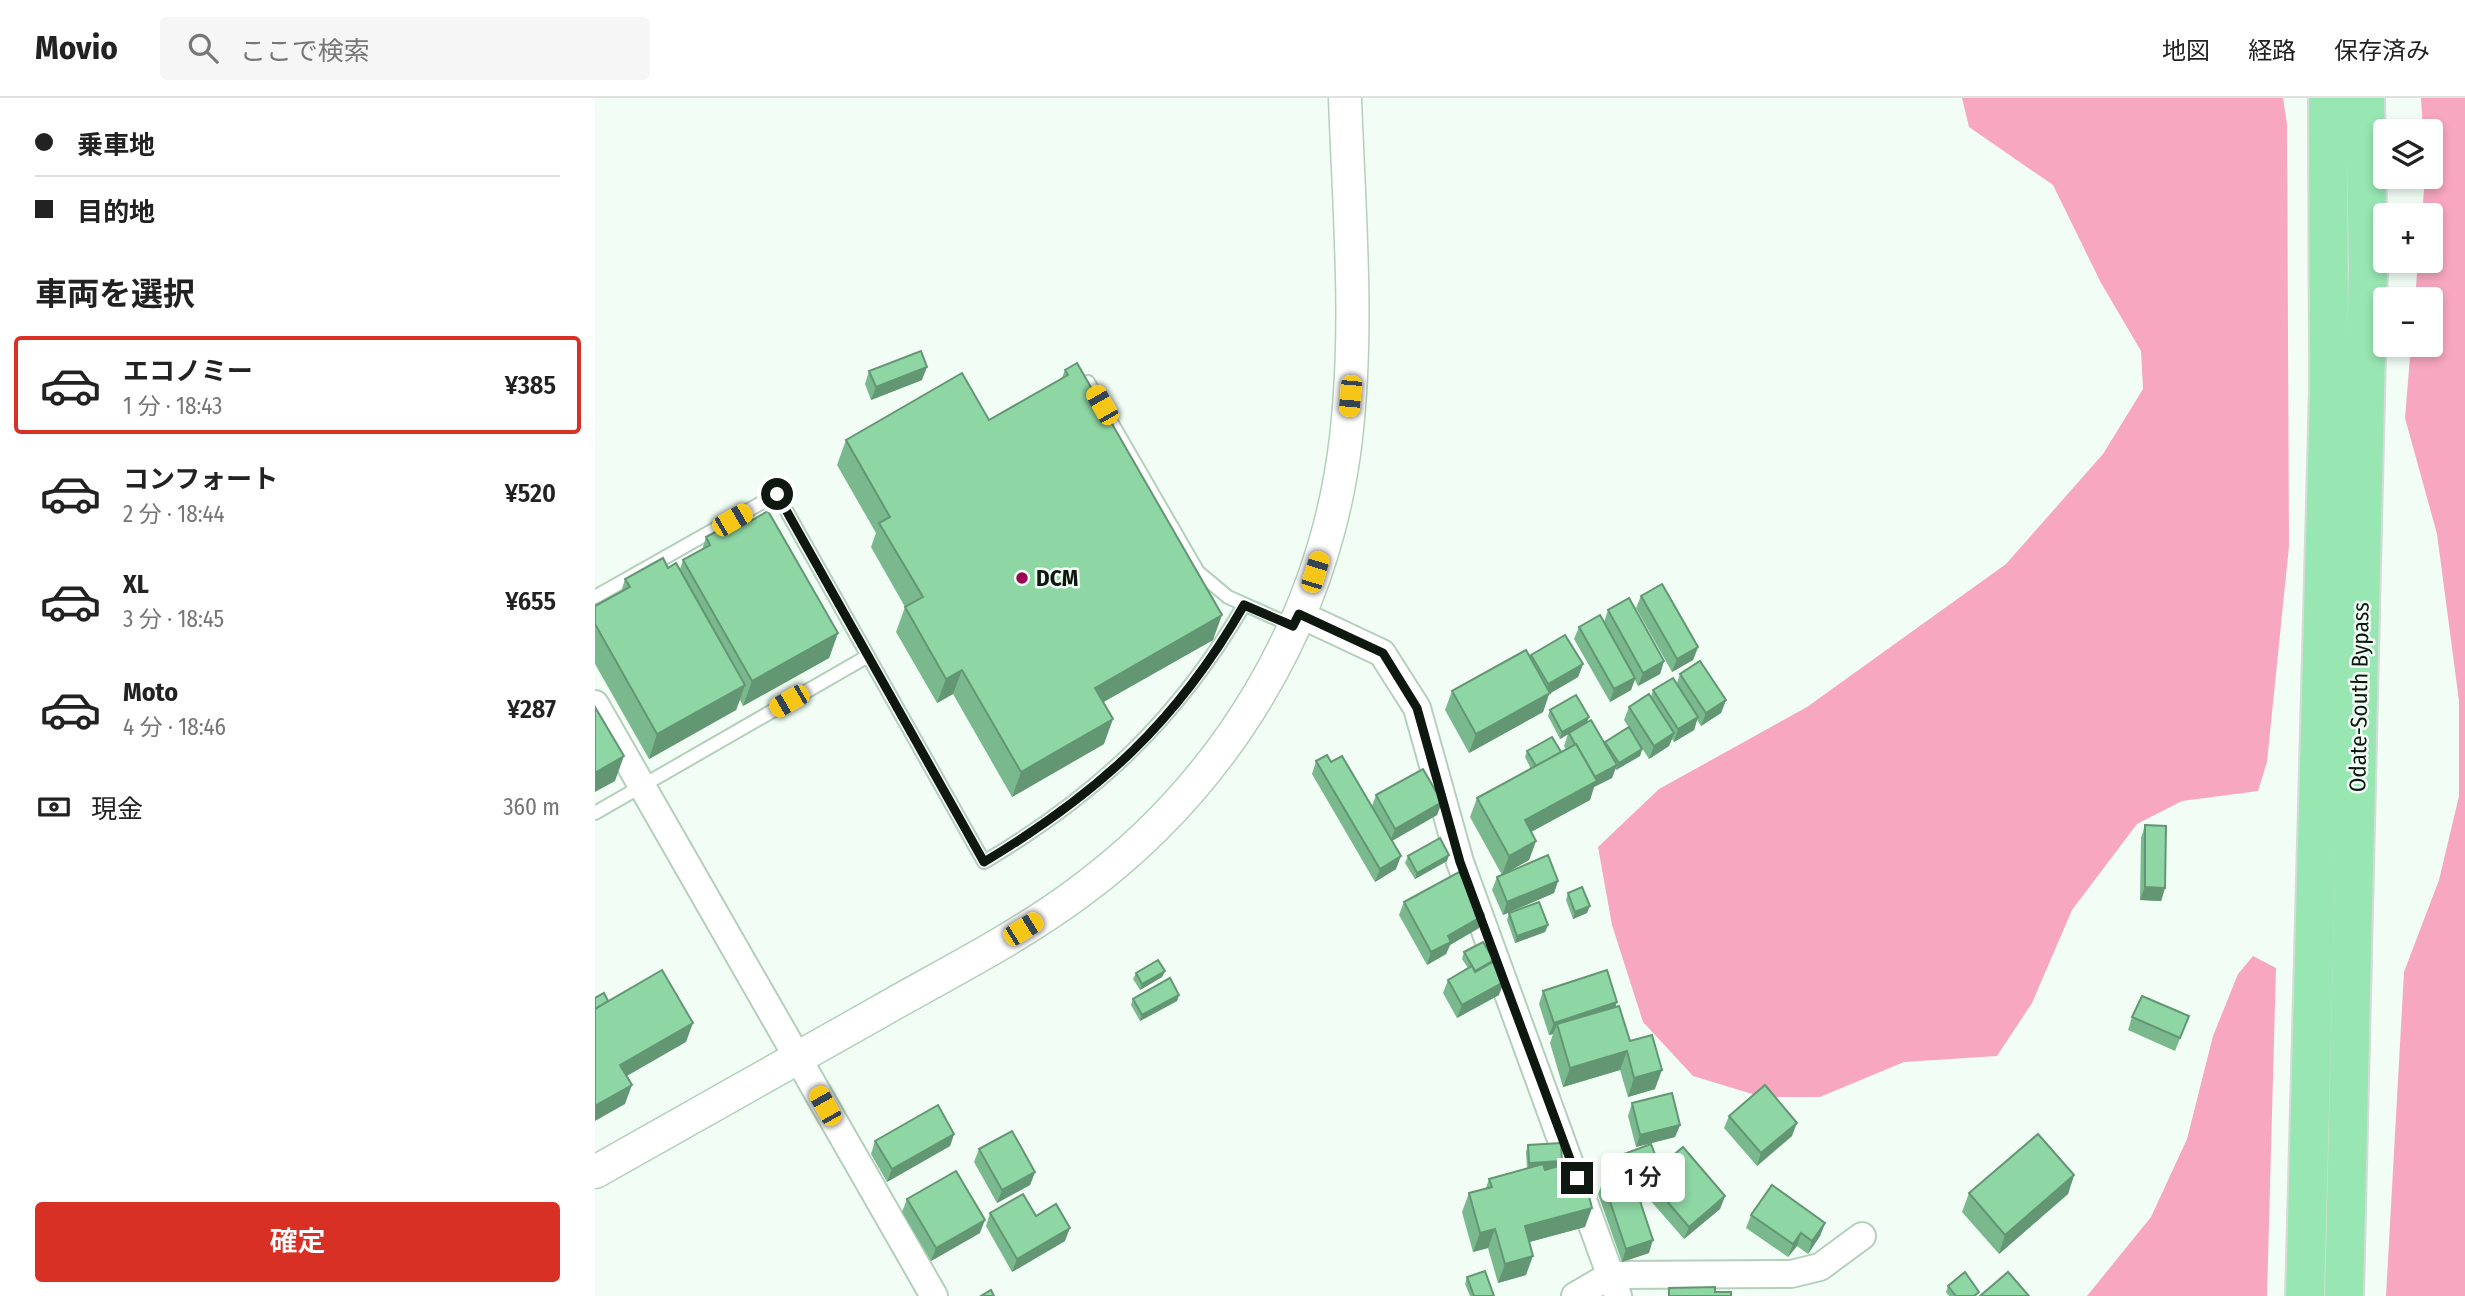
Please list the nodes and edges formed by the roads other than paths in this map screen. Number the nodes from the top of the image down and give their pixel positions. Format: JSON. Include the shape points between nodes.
{"nodes":[{"id":1,"x":1345,"y":98,"type":"edge"},
{"id":2,"x":2322,"y":98,"type":"edge"},
{"id":3,"x":2328,"y":98,"type":"edge"},
{"id":4,"x":2368,"y":98,"type":"edge"},
{"id":5,"x":2329,"y":158,"type":"junction"},
{"id":6,"x":1088,"y":382,"type":"edge"},
{"id":7,"x":595,"y":597,"type":"edge"},
{"id":8,"x":1244,"y":605,"type":"junction"},
{"id":9,"x":1296,"y":620,"type":"junction"},
{"id":10,"x":868,"y":656,"type":"junction"},
{"id":11,"x":595,"y":704,"type":"edge"},
{"id":12,"x":642,"y":785,"type":"junction"},
{"id":13,"x":595,"y":813,"type":"edge"},
{"id":14,"x":799,"y":1057,"type":"junction"},
{"id":15,"x":595,"y":1172,"type":"edge"},
{"id":16,"x":1862,"y":1236,"type":"dead end"},
{"id":17,"x":1615,"y":1285,"type":"edge"},
{"id":18,"x":934,"y":1296,"type":"edge"},
{"id":19,"x":1575,"y":1296,"type":"edge"},
{"id":20,"x":2305,"y":1296,"type":"edge"},
{"id":21,"x":2344,"y":1296,"type":"edge"}],
"edges":[{"from":1,"to":9,"type":"street","via":[[1352,293],[1347,429],[1327,533]]},
{"from":2,"to":5,"type":"highway"},
{"from":3,"to":5,"type":"highway","name":"Odate-South Bypass"},
{"from":4,"to":21,"type":"highway","name":"Odate-South Bypass","via":[[2368,281]]},
{"from":5,"to":20,"type":"highway","name":"Odate-South Bypass","via":[[2329,375]]},
{"from":6,"to":8,"type":"lane","via":[[1198,572],[1212,587]]},
{"from":7,"to":10,"type":"lane","via":[[777,494]]},
{"from":8,"to":9,"type":"lane"},
{"from":8,"to":10,"type":"lane","via":[[1186,692],[1134,752],[1082,798],[984,862]]},
{"from":9,"to":14,"type":"street","via":[[1256,699],[1210,769],[1181,804],[1119,861],[1023,929]]},
{"from":9,"to":17,"type":"street","via":[[1383,653],[1417,708],[1460,862]]},
{"from":10,"to":12,"type":"lane"},
{"from":11,"to":12,"type":"street"},
{"from":12,"to":13,"type":"lane"},
{"from":12,"to":14,"type":"street"},
{"from":14,"to":15,"type":"street"},
{"from":14,"to":18,"type":"street"},
{"from":16,"to":17,"type":"street","via":[[1820,1267],[1791,1274]]},
{"from":17,"to":19,"type":"street"}]}
